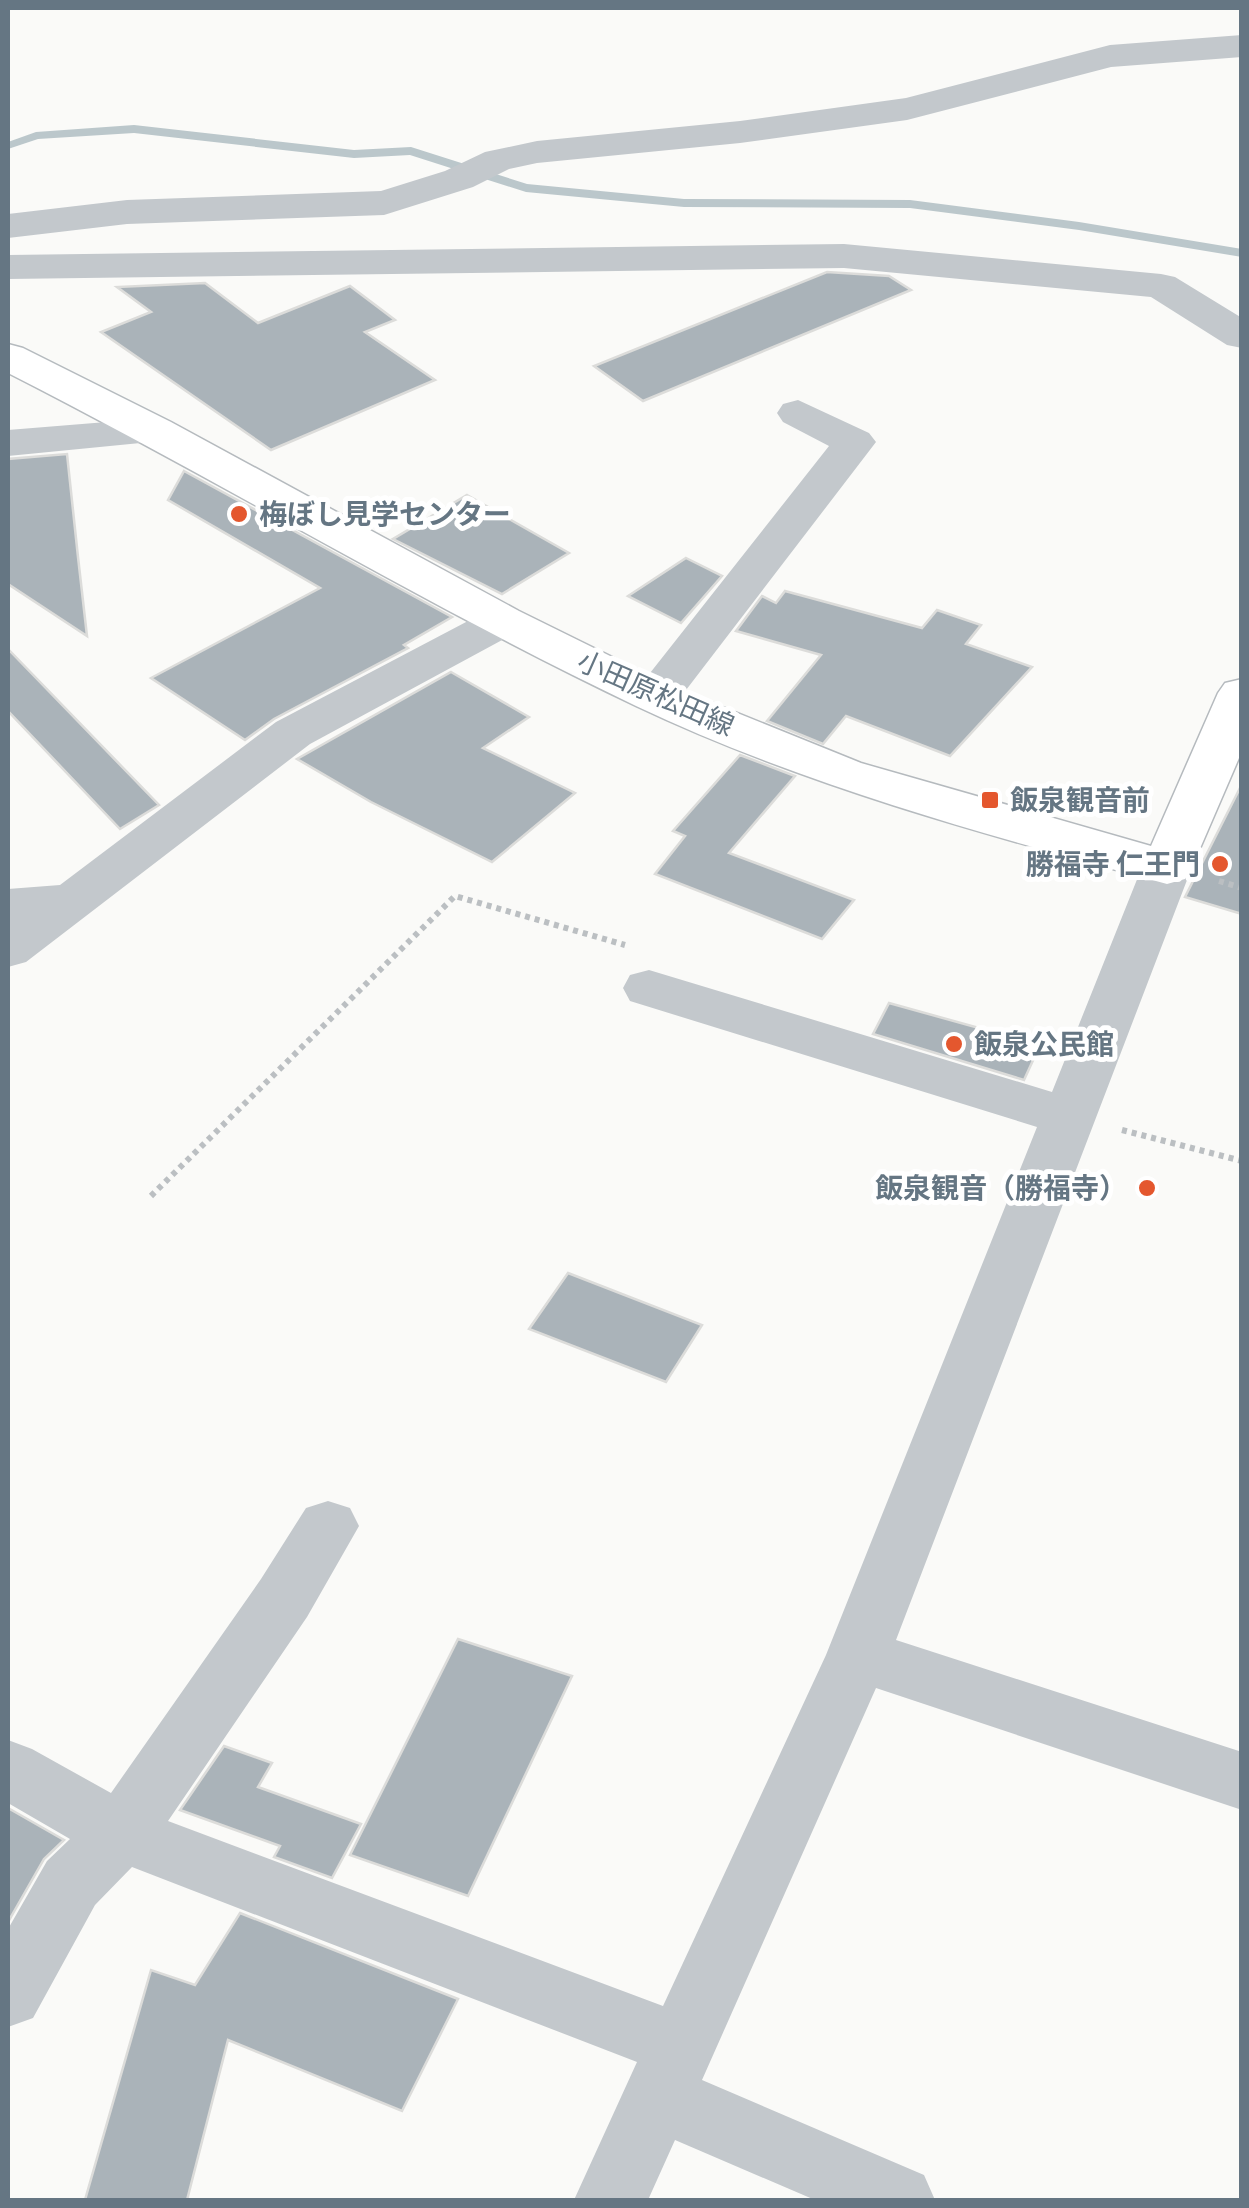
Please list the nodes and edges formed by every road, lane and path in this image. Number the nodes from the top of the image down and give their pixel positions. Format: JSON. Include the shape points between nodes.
{"nodes":[{"id":1,"x":1242,"y":46,"type":"edge"},
{"id":2,"x":8,"y":226,"type":"edge"},
{"id":3,"x":8,"y":266,"type":"edge"},
{"id":4,"x":1242,"y":336,"type":"edge"},
{"id":5,"x":8,"y":357,"type":"edge"},
{"id":6,"x":798,"y":412,"type":"dead end"},
{"id":7,"x":156,"y":431,"type":"junction"},
{"id":8,"x":8,"y":443,"type":"edge"},
{"id":9,"x":502,"y":622,"type":"junction"},
{"id":10,"x":1242,"y":693,"type":"edge"},
{"id":11,"x":656,"y":697,"type":"junction"},
{"id":12,"x":1166,"y":867,"type":"junction"},
{"id":13,"x":73,"y":901,"type":"junction"},
{"id":14,"x":8,"y":906,"type":"edge"},
{"id":15,"x":8,"y":950,"type":"edge"},
{"id":16,"x":649,"y":988,"type":"joint"},
{"id":17,"x":1066,"y":1116,"type":"junction"},
{"id":18,"x":1242,"y":1161,"type":"edge"},
{"id":19,"x":150,"y":1196,"type":"dead end"},
{"id":20,"x":328,"y":1526,"type":"dead end"},
{"id":21,"x":858,"y":1655,"type":"junction"},
{"id":22,"x":8,"y":1769,"type":"edge"},
{"id":23,"x":1242,"y":1781,"type":"edge"},
{"id":24,"x":122,"y":1833,"type":"junction"},
{"id":25,"x":8,"y":1995,"type":"edge"},
{"id":26,"x":668,"y":2070,"type":"junction"},
{"id":27,"x":611,"y":2200,"type":"edge"},
{"id":28,"x":898,"y":2200,"type":"edge"}],
"edges":[{"from":1,"to":2,"type":"street","via":[[1110,56],[908,108],[498,160],[384,203],[127,212]]},
{"from":3,"to":4,"type":"street","via":[[844,256],[1161,286]]},
{"from":5,"to":7,"type":"main road","name":"小田原松田線"},
{"from":6,"to":11,"type":"street","via":[[854,442]]},
{"from":7,"to":8,"type":"street"},
{"from":7,"to":9,"type":"main road","name":"小田原松田線"},
{"from":9,"to":11,"type":"main road","name":"小田原松田線"},
{"from":9,"to":13,"type":"street","via":[[293,732]]},
{"from":10,"to":12,"type":"main road"},
{"from":11,"to":12,"type":"main road","name":"小田原松田線","via":[[844,774]]},
{"from":12,"to":17,"type":"street"},
{"from":13,"to":14,"type":"street"},
{"from":13,"to":15,"type":"street"},
{"from":16,"to":17,"type":"street"},
{"from":16,"to":19,"type":"path","via":[[655,954],[455,896]]},
{"from":17,"to":18,"type":"path"},
{"from":17,"to":21,"type":"street"},
{"from":20,"to":24,"type":"street"},
{"from":21,"to":23,"type":"street"},
{"from":21,"to":26,"type":"street"},
{"from":22,"to":24,"type":"street"},
{"from":24,"to":25,"type":"street","via":[[71,1883]]},
{"from":24,"to":26,"type":"street"},
{"from":26,"to":27,"type":"street"},
{"from":26,"to":28,"type":"street"}]}
